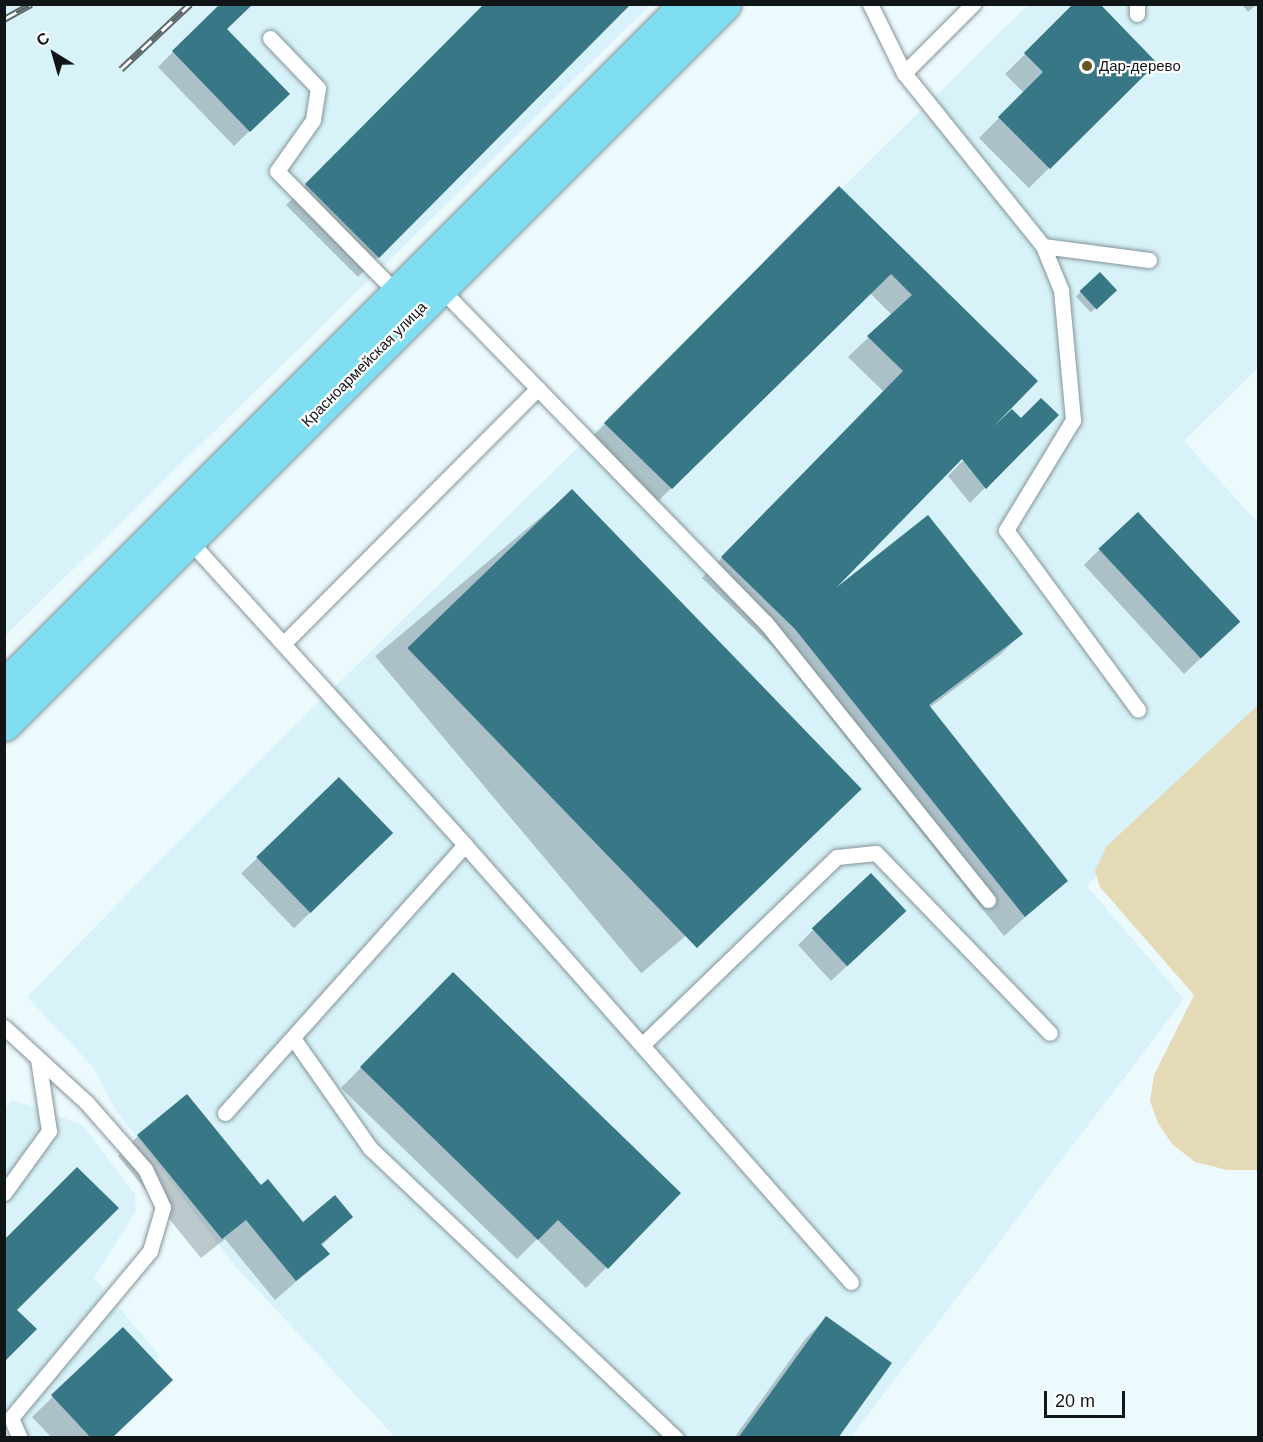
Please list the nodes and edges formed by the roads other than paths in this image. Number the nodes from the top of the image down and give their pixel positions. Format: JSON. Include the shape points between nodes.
{"nodes":[{"id":1,"x":687,"y":4,"type":"edge"},
{"id":2,"x":724,"y":4,"type":"edge"},
{"id":3,"x":870,"y":4,"type":"edge"},
{"id":4,"x":973,"y":4,"type":"edge"},
{"id":5,"x":270,"y":38,"type":"dead end"},
{"id":6,"x":904,"y":73,"type":"junction"},
{"id":7,"x":1043,"y":246,"type":"junction"},
{"id":8,"x":1149,"y":260,"type":"dead end"},
{"id":9,"x":440,"y":288,"type":"junction"},
{"id":10,"x":398,"y":294,"type":"junction"},
{"id":11,"x":538,"y":388,"type":"junction"},
{"id":12,"x":180,"y":531,"type":"junction"},
{"id":13,"x":283,"y":644,"type":"junction"},
{"id":14,"x":4,"y":687,"type":"edge"},
{"id":15,"x":1138,"y":710,"type":"dead end"},
{"id":16,"x":4,"y":724,"type":"edge"},
{"id":17,"x":465,"y":845,"type":"junction"},
{"id":18,"x":988,"y":900,"type":"dead end"},
{"id":19,"x":4,"y":1027,"type":"edge"},
{"id":20,"x":1050,"y":1033,"type":"dead end"},
{"id":21,"x":293,"y":1038,"type":"junction"},
{"id":22,"x":642,"y":1045,"type":"junction"},
{"id":23,"x":38,"y":1059,"type":"junction"},
{"id":24,"x":225,"y":1113,"type":"dead end"},
{"id":25,"x":4,"y":1193,"type":"edge"},
{"id":26,"x":850,"y":1282,"type":"dead end"},
{"id":27,"x":20,"y":1437,"type":"edge"},
{"id":28,"x":676,"y":1437,"type":"edge"}],
"edges":[{"from":1,"to":10,"type":"main road","name":"Красноармейская улица"},
{"from":2,"to":9,"type":"main road","name":"Красноармейская улица"},
{"from":3,"to":6,"type":"lane"},
{"from":4,"to":6,"type":"lane"},
{"from":5,"to":10,"type":"lane","via":[[318,88],[313,120],[277,171]]},
{"from":6,"to":7,"type":"lane"},
{"from":7,"to":8,"type":"lane"},
{"from":7,"to":15,"type":"lane","via":[[1060,290],[1073,420],[1006,530]]},
{"from":9,"to":11,"type":"lane"},
{"from":9,"to":12,"type":"main road","name":"Красноармейская улица"},
{"from":10,"to":12,"type":"main road","name":"Красноармейская улица"},
{"from":11,"to":13,"type":"lane"},
{"from":11,"to":18,"type":"lane","via":[[766,623]]},
{"from":12,"to":13,"type":"lane"},
{"from":12,"to":14,"type":"main road","name":"Красноармейская улица"},
{"from":12,"to":16,"type":"main road","name":"Красноармейская улица"},
{"from":13,"to":17,"type":"lane"},
{"from":17,"to":21,"type":"lane"},
{"from":17,"to":22,"type":"lane"},
{"from":19,"to":23,"type":"lane"},
{"from":20,"to":22,"type":"lane","via":[[876,853],[837,857]]},
{"from":21,"to":24,"type":"lane"},
{"from":21,"to":28,"type":"lane","via":[[370,1148]]},
{"from":22,"to":26,"type":"lane"},
{"from":23,"to":25,"type":"lane","via":[[49,1131]]},
{"from":23,"to":27,"type":"lane","via":[[87,1103],[145,1169],[163,1206],[150,1251],[11,1418]]}]}
